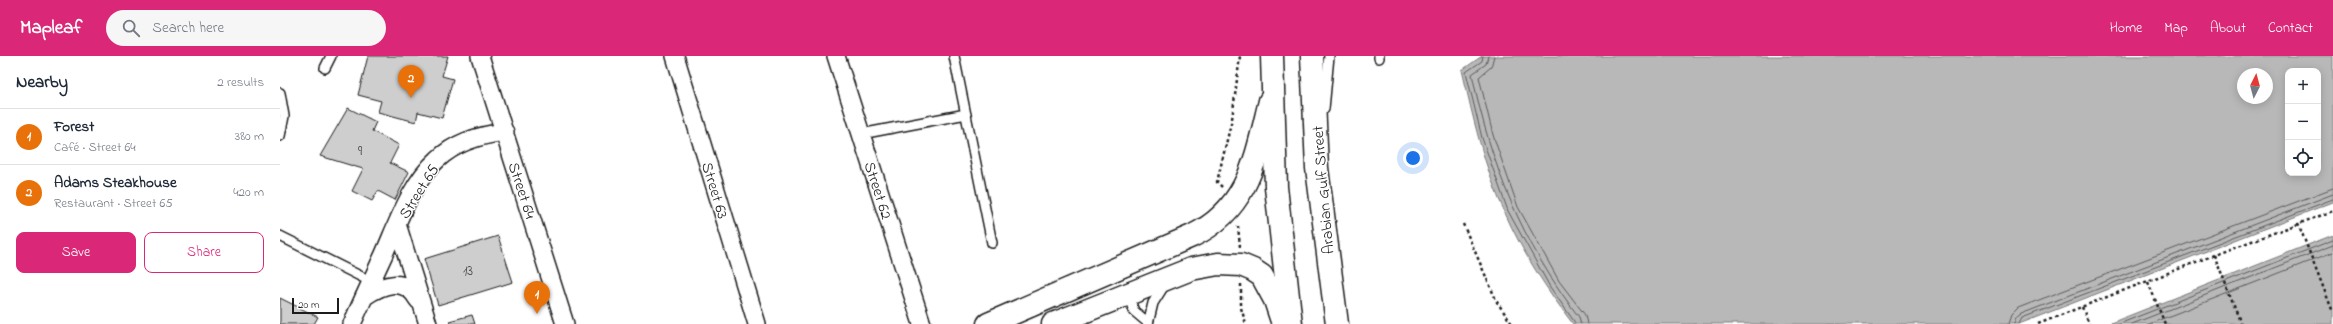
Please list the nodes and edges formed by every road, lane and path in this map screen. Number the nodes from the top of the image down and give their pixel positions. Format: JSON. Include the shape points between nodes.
{"nodes":[{"id":1,"x":331,"y":56,"type":"edge"},
{"id":2,"x":480,"y":56,"type":"edge"},
{"id":3,"x":675,"y":56,"type":"edge"},
{"id":4,"x":836,"y":56,"type":"edge"},
{"id":5,"x":954,"y":56,"type":"edge"},
{"id":6,"x":1240,"y":56,"type":"edge"},
{"id":7,"x":1272,"y":56,"type":"edge"},
{"id":8,"x":1312,"y":56,"type":"edge"},
{"id":9,"x":1329,"y":56,"type":"edge"},
{"id":10,"x":325,"y":68,"type":"dead end"},
{"id":11,"x":1273,"y":91,"type":"junction"},
{"id":12,"x":280,"y":93,"type":"edge"},
{"id":13,"x":966,"y":114,"type":"junction"},
{"id":14,"x":505,"y":132,"type":"junction"},
{"id":15,"x":861,"y":134,"type":"junction"},
{"id":16,"x":280,"y":136,"type":"edge"},
{"id":17,"x":1317,"y":168,"type":"junction"},
{"id":18,"x":1236,"y":201,"type":"junction"},
{"id":19,"x":2333,"y":212,"type":"edge"},
{"id":20,"x":2298,"y":223,"type":"junction"},
{"id":21,"x":397,"y":224,"type":"junction"},
{"id":22,"x":1463,"y":224,"type":"dead end"},
{"id":23,"x":280,"y":236,"type":"edge"},
{"id":24,"x":992,"y":243,"type":"dead end"},
{"id":25,"x":2214,"y":255,"type":"junction"},
{"id":26,"x":1097,"y":276,"type":"junction"},
{"id":27,"x":1172,"y":276,"type":"junction"},
{"id":28,"x":2148,"y":282,"type":"junction"},
{"id":29,"x":368,"y":289,"type":"junction"},
{"id":30,"x":1122,"y":296,"type":"junction"},
{"id":31,"x":421,"y":305,"type":"junction"},
{"id":32,"x":2082,"y":307,"type":"junction"},
{"id":33,"x":2333,"y":312,"type":"edge"},
{"id":34,"x":1147,"y":323,"type":"edge"},
{"id":35,"x":352,"y":324,"type":"edge"},
{"id":36,"x":428,"y":324,"type":"edge"},
{"id":37,"x":565,"y":324,"type":"edge"},
{"id":38,"x":757,"y":324,"type":"edge"},
{"id":39,"x":922,"y":324,"type":"edge"},
{"id":40,"x":988,"y":324,"type":"edge"},
{"id":41,"x":1053,"y":324,"type":"edge"},
{"id":42,"x":1283,"y":324,"type":"edge"},
{"id":43,"x":1291,"y":324,"type":"edge"},
{"id":44,"x":1337,"y":324,"type":"edge"},
{"id":45,"x":1512,"y":324,"type":"edge"},
{"id":46,"x":2038,"y":324,"type":"edge"},
{"id":47,"x":2089,"y":324,"type":"edge"},
{"id":48,"x":2165,"y":324,"type":"edge"},
{"id":49,"x":2241,"y":324,"type":"edge"}],
"edges":[{"from":1,"to":10,"type":"lane"},
{"from":2,"to":14,"type":"street","name":"Street 64"},
{"from":3,"to":38,"type":"street","name":"Street 63"},
{"from":4,"to":15,"type":"street","name":"Street 62"},
{"from":5,"to":13,"type":"lane"},
{"from":6,"to":18,"type":"path","via":[[1232,119],[1217,182]]},
{"from":7,"to":11,"type":"main road"},
{"from":8,"to":17,"type":"main road","name":"Arabian Gulf Street"},
{"from":9,"to":17,"type":"lane"},
{"from":11,"to":18,"type":"main road","via":[[1254,162]]},
{"from":11,"to":43,"type":"main road","via":[[1276,187]]},
{"from":12,"to":16,"type":"lane","via":[[284,116]]},
{"from":13,"to":15,"type":"lane"},
{"from":13,"to":24,"type":"lane"},
{"from":14,"to":21,"type":"street","name":"Street 65","via":[[464,142],[438,158],[416,187]]},
{"from":14,"to":37,"type":"street","name":"Street 64"},
{"from":15,"to":39,"type":"street","name":"Street 62"},
{"from":17,"to":44,"type":"main road","name":"Arabian Gulf Street"},
{"from":18,"to":26,"type":"main road","via":[[1228,212],[1206,229]]},
{"from":19,"to":20,"type":"path"},
{"from":20,"to":25,"type":"path"},
{"from":20,"to":33,"type":"path"},
{"from":21,"to":29,"type":"street","name":"Street 65"},
{"from":21,"to":31,"type":"street","name":"Street 65"},
{"from":22,"to":45,"type":"path","via":[[1497,302]]},
{"from":23,"to":29,"type":"lane"},
{"from":25,"to":28,"type":"path"},
{"from":25,"to":49,"type":"path"},
{"from":26,"to":30,"type":"main road","via":[[1109,282]]},
{"from":26,"to":40,"type":"main road"},
{"from":27,"to":30,"type":"main road"},
{"from":27,"to":34,"type":"lane","via":[[1158,293]]},
{"from":27,"to":42,"type":"main road","via":[[1206,265],[1231,264],[1248,268],[1258,273],[1265,282],[1275,300]]},
{"from":28,"to":32,"type":"path"},
{"from":28,"to":48,"type":"path"},
{"from":29,"to":31,"type":"street","name":"Street 65","via":[[399,284],[410,289]]},
{"from":29,"to":35,"type":"street","name":"Street 65"},
{"from":30,"to":34,"type":"lane"},
{"from":30,"to":41,"type":"main road"},
{"from":31,"to":36,"type":"street","name":"Street 65"},
{"from":32,"to":46,"type":"path"},
{"from":32,"to":47,"type":"path"}]}
